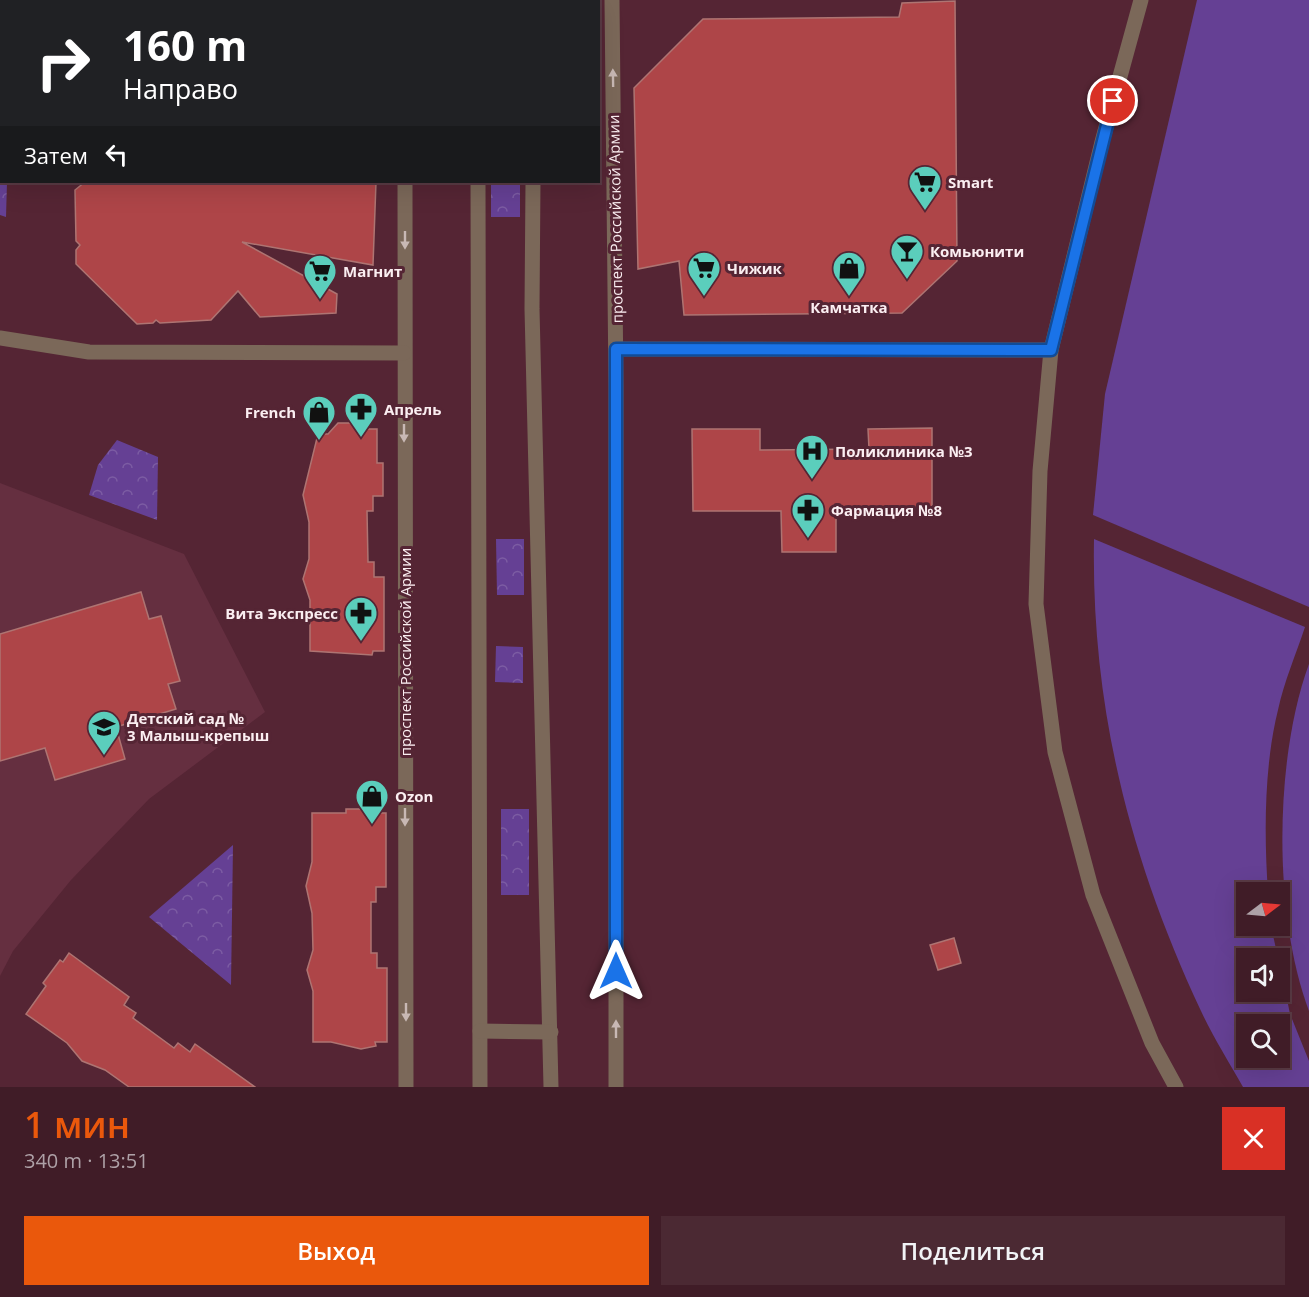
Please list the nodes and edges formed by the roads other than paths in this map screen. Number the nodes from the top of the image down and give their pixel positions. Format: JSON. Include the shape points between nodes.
{"nodes":[{"id":1,"x":612,"y":0,"type":"edge"},
{"id":2,"x":1141,"y":0,"type":"edge"},
{"id":3,"x":405,"y":183,"type":"edge"},
{"id":4,"x":478,"y":183,"type":"edge"},
{"id":5,"x":533,"y":183,"type":"edge"},
{"id":6,"x":0,"y":338,"type":"edge"},
{"id":7,"x":616,"y":349,"type":"junction"},
{"id":8,"x":1051,"y":350,"type":"junction"},
{"id":9,"x":404,"y":353,"type":"junction"},
{"id":10,"x":480,"y":1031,"type":"junction"},
{"id":11,"x":551,"y":1032,"type":"junction"},
{"id":12,"x":406,"y":1087,"type":"edge"},
{"id":13,"x":480,"y":1087,"type":"edge"},
{"id":14,"x":551,"y":1087,"type":"edge"},
{"id":15,"x":616,"y":1087,"type":"edge"},
{"id":16,"x":1176,"y":1087,"type":"edge"}],
"edges":[{"from":7,"to":1,"type":"street","name":"проспект Российской Армии","one_way":true},
{"from":2,"to":8,"type":"street"},
{"from":3,"to":9,"type":"street","name":"проспект Российской Армии","one_way":true},
{"from":4,"to":10,"type":"street"},
{"from":5,"to":11,"type":"street","via":[[532,309]]},
{"from":6,"to":9,"type":"street","via":[[89,352]]},
{"from":7,"to":8,"type":"street"},
{"from":15,"to":7,"type":"street","name":"проспект Российской Армии","one_way":true},
{"from":8,"to":16,"type":"street","via":[[1040,471],[1036,604],[1055,752],[1093,895],[1152,1043]]},
{"from":9,"to":12,"type":"street","name":"проспект Российской Армии","one_way":true},
{"from":10,"to":11,"type":"street"},
{"from":10,"to":13,"type":"street"},
{"from":11,"to":14,"type":"street"}]}
